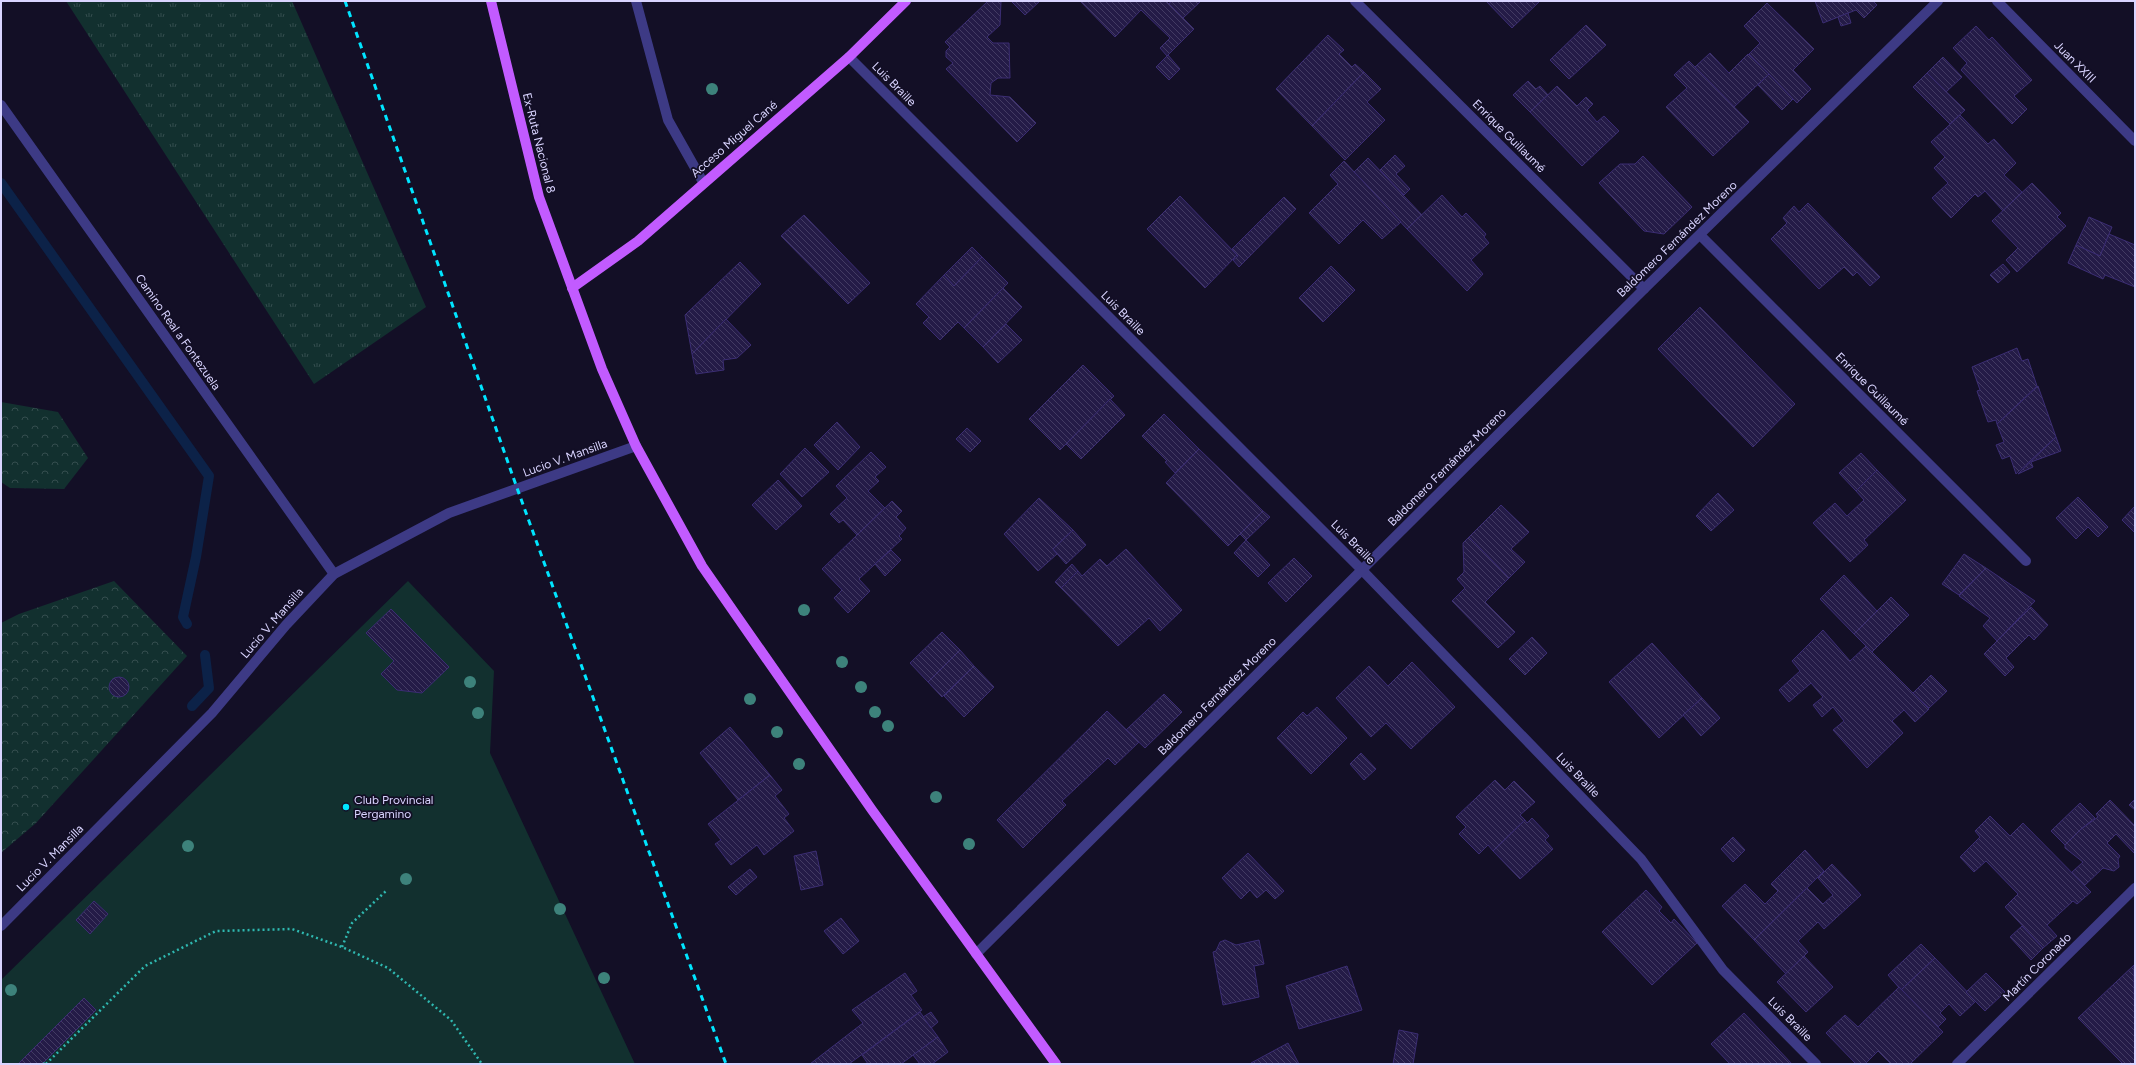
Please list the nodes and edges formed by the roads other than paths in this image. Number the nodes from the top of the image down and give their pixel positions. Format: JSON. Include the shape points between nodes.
{"nodes":[{"id":1,"x":491,"y":1,"type":"edge"},
{"id":2,"x":636,"y":1,"type":"edge"},
{"id":3,"x":906,"y":1,"type":"edge"},
{"id":4,"x":1355,"y":1,"type":"edge"},
{"id":5,"x":1938,"y":1,"type":"edge"},
{"id":6,"x":1997,"y":1,"type":"edge"},
{"id":7,"x":849,"y":57,"type":"junction"},
{"id":8,"x":1,"y":105,"type":"edge"},
{"id":9,"x":2135,"y":141,"type":"edge"},
{"id":10,"x":703,"y":182,"type":"junction"},
{"id":11,"x":1700,"y":235,"type":"junction"},
{"id":12,"x":572,"y":288,"type":"junction"},
{"id":13,"x":1644,"y":289,"type":"junction"},
{"id":14,"x":636,"y":446,"type":"junction"},
{"id":15,"x":2026,"y":561,"type":"dead end"},
{"id":16,"x":1362,"y":570,"type":"junction"},
{"id":17,"x":334,"y":574,"type":"junction"},
{"id":18,"x":2135,"y":888,"type":"edge"},
{"id":19,"x":1,"y":926,"type":"edge"},
{"id":20,"x":976,"y":954,"type":"junction"},
{"id":21,"x":1056,"y":1064,"type":"edge"},
{"id":22,"x":1816,"y":1064,"type":"edge"},
{"id":23,"x":1957,"y":1064,"type":"edge"}],
"edges":[{"from":1,"to":12,"type":"main road","name":"Ex-Ruta Nacional 8","via":[[539,197]]},
{"from":2,"to":10,"type":"street","via":[[668,120]]},
{"from":3,"to":7,"type":"main road","name":"Acceso Miguel Cané"},
{"from":4,"to":13,"type":"street","name":"Enrique Guillaumé"},
{"from":5,"to":11,"type":"street","name":"Baldomero Fernández Moreno"},
{"from":6,"to":9,"type":"street","name":"Juan XXIII"},
{"from":7,"to":10,"type":"main road","name":"Acceso Miguel Cané"},
{"from":7,"to":16,"type":"street","name":"Luis Braille"},
{"from":8,"to":17,"type":"street","name":"Camino Real a Fontezuela"},
{"from":10,"to":12,"type":"main road","name":"Acceso Miguel Cané","via":[[638,241]]},
{"from":11,"to":13,"type":"street","name":"Baldomero Fernández Moreno"},
{"from":11,"to":15,"type":"street","name":"Enrique Guillaumé"},
{"from":12,"to":14,"type":"main road","name":"Ex-Ruta Nacional 8","via":[[602,369]]},
{"from":13,"to":16,"type":"street","name":"Baldomero Fernández Moreno"},
{"from":14,"to":17,"type":"street","name":"Lucio V. Mansilla","via":[[449,514]]},
{"from":14,"to":20,"type":"main road","name":"Ex-Ruta Nacional 8","via":[[702,566],[867,804]]},
{"from":16,"to":20,"type":"street","name":"Baldomero Fernández Moreno"},
{"from":16,"to":22,"type":"street","name":"Luis Braille","via":[[1641,859],[1723,970]]},
{"from":17,"to":19,"type":"street","name":"Lucio V. Mansilla","via":[[286,625],[212,713]]},
{"from":18,"to":23,"type":"street","name":"Martín Coronado"},
{"from":20,"to":21,"type":"main road","name":"Ex-Ruta Nacional 8"}]}
